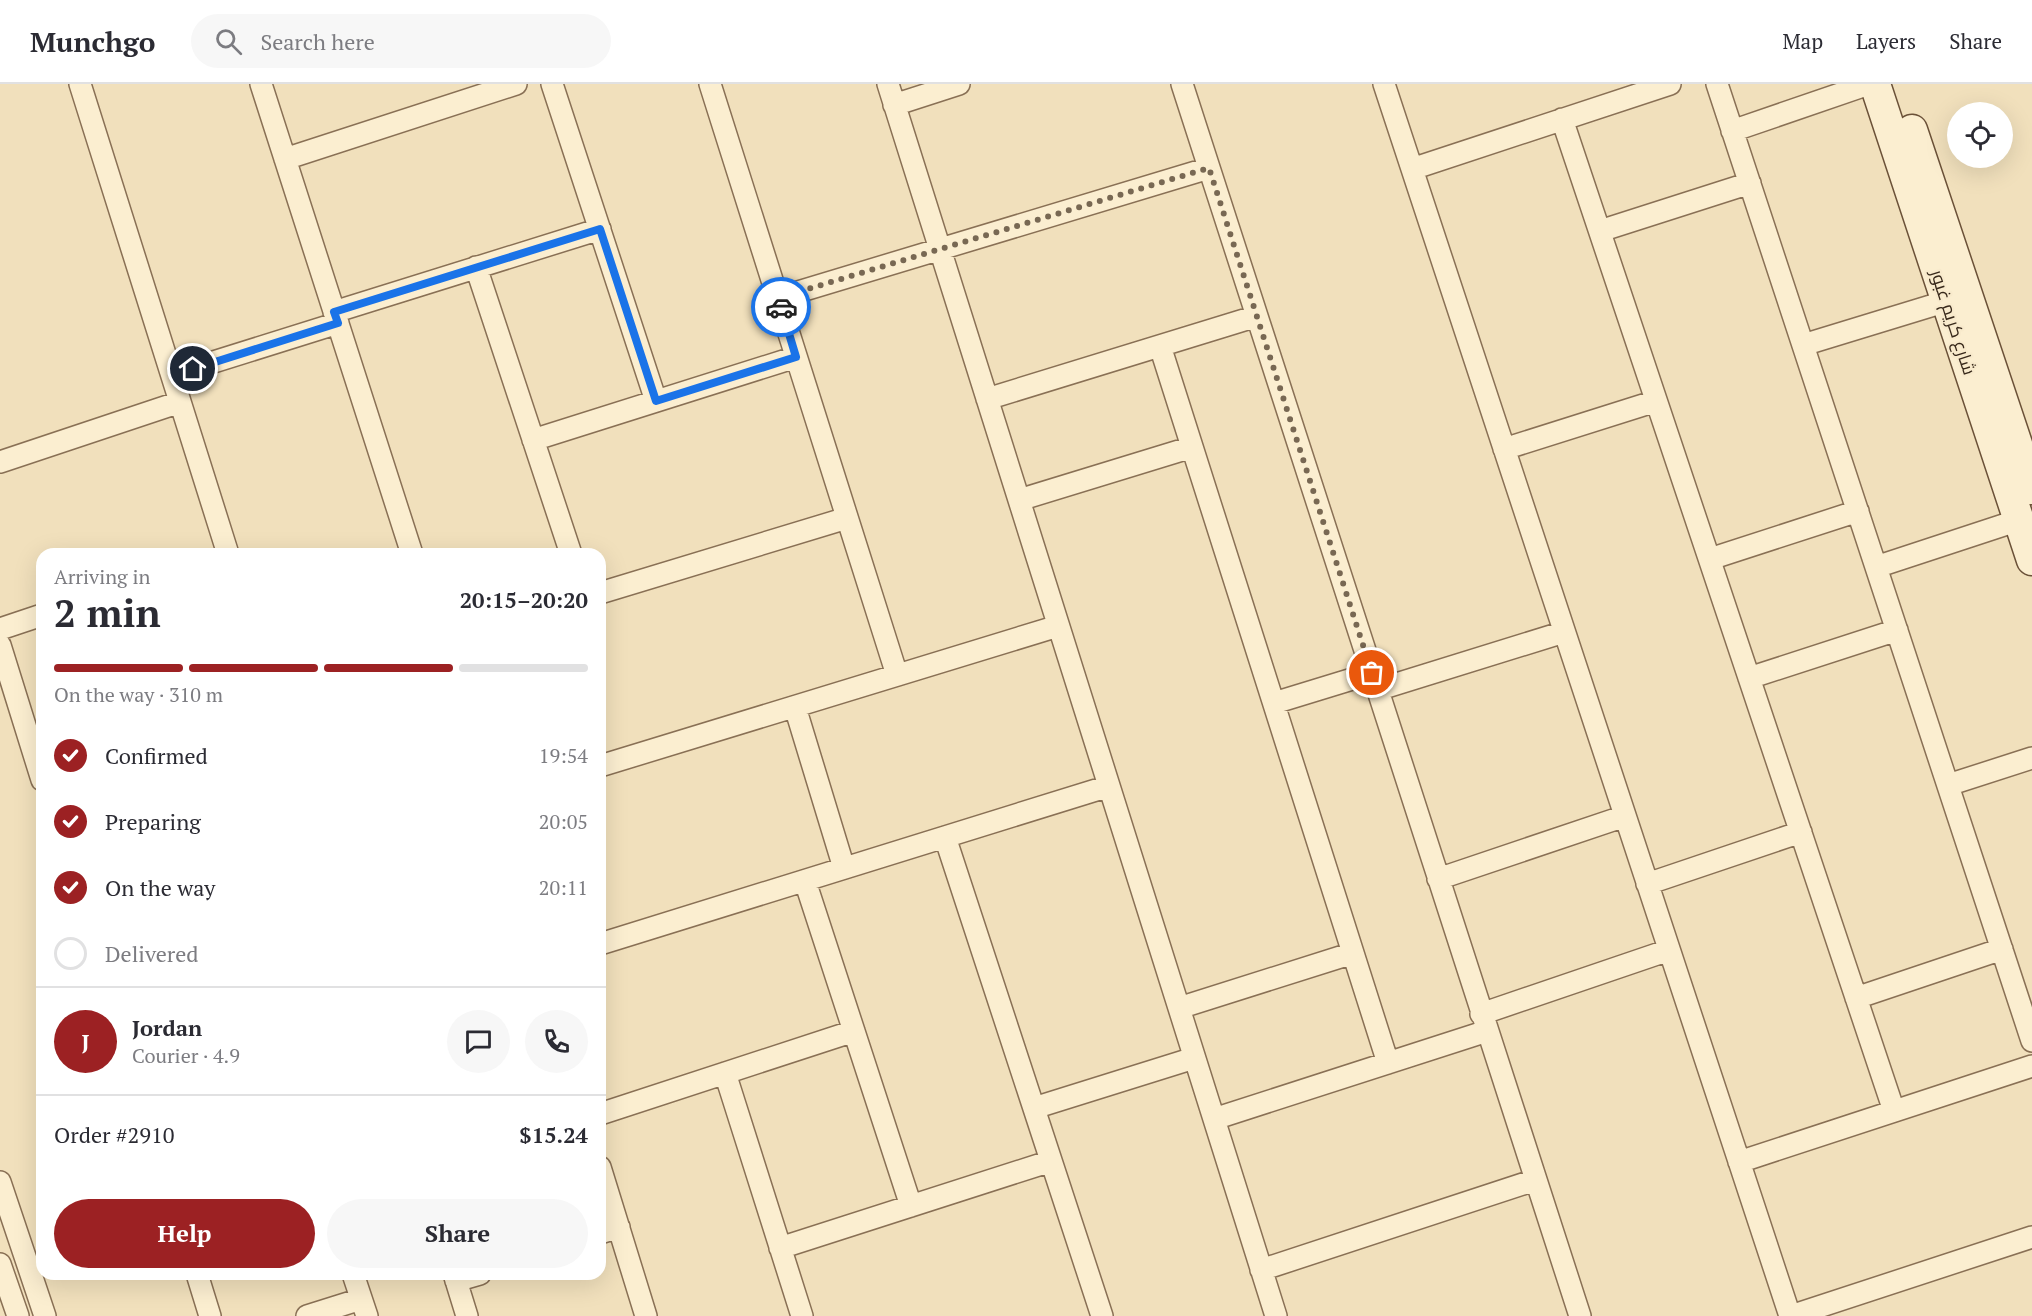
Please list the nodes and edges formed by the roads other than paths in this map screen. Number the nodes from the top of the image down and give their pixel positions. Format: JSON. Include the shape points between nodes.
{"nodes":[{"id":1,"x":80,"y":84,"type":"edge"},
{"id":2,"x":261,"y":84,"type":"edge"},
{"id":3,"x":516,"y":84,"type":"edge"},
{"id":4,"x":552,"y":84,"type":"edge"},
{"id":5,"x":710,"y":84,"type":"edge"},
{"id":6,"x":888,"y":84,"type":"edge"},
{"id":7,"x":959,"y":84,"type":"edge"},
{"id":8,"x":1182,"y":84,"type":"edge"},
{"id":9,"x":1384,"y":84,"type":"edge"},
{"id":10,"x":1671,"y":84,"type":"edge"},
{"id":11,"x":1717,"y":84,"type":"edge"},
{"id":12,"x":1869,"y":84,"type":"edge"},
{"id":13,"x":1875,"y":84,"type":"edge"},
{"id":14,"x":1897,"y":84,"type":"edge"},
{"id":15,"x":894,"y":105,"type":"junction"},
{"id":16,"x":1562,"y":119,"type":"junction"},
{"id":17,"x":1732,"y":130,"type":"junction"},
{"id":18,"x":285,"y":159,"type":"junction"},
{"id":19,"x":1209,"y":168,"type":"junction"},
{"id":20,"x":1412,"y":169,"type":"junction"},
{"id":21,"x":1750,"y":183,"type":"junction"},
{"id":22,"x":600,"y":229,"type":"junction"},
{"id":23,"x":1600,"y":231,"type":"junction"},
{"id":24,"x":940,"y":249,"type":"junction"},
{"id":25,"x":476,"y":267,"type":"junction"},
{"id":26,"x":778,"y":298,"type":"junction"},
{"id":27,"x":1947,"y":301,"type":"junction"},
{"id":28,"x":1257,"y":316,"type":"junction"},
{"id":29,"x":336,"y":317,"type":"junction"},
{"id":30,"x":1803,"y":345,"type":"junction"},
{"id":31,"x":1160,"y":346,"type":"junction"},
{"id":32,"x":796,"y":357,"type":"junction"},
{"id":33,"x":172,"y":375,"type":"junction"},
{"id":34,"x":987,"y":399,"type":"junction"},
{"id":35,"x":656,"y":401,"type":"junction"},
{"id":36,"x":1656,"y":401,"type":"junction"},
{"id":37,"x":180,"y":402,"type":"junction"},
{"id":38,"x":533,"y":440,"type":"junction"},
{"id":39,"x":1192,"y":447,"type":"junction"},
{"id":40,"x":1504,"y":449,"type":"junction"},
{"id":41,"x":0,"y":462,"type":"edge"},
{"id":42,"x":2012,"y":464,"type":"junction"},
{"id":43,"x":2032,"y":489,"type":"edge"},
{"id":44,"x":1019,"y":500,"type":"junction"},
{"id":45,"x":1858,"y":512,"type":"junction"},
{"id":46,"x":847,"y":518,"type":"junction"},
{"id":47,"x":2019,"y":520,"type":"junction"},
{"id":48,"x":226,"y":548,"type":"edge"},
{"id":49,"x":410,"y":548,"type":"edge"},
{"id":50,"x":568,"y":548,"type":"edge"},
{"id":51,"x":1710,"y":559,"type":"junction"},
{"id":52,"x":2032,"y":560,"type":"edge"},
{"id":53,"x":1876,"y":567,"type":"junction"},
{"id":54,"x":606,"y":591,"type":"edge"},
{"id":55,"x":36,"y":617,"type":"edge"},
{"id":56,"x":1058,"y":626,"type":"junction"},
{"id":57,"x":0,"y":629,"type":"edge"},
{"id":58,"x":1897,"y":630,"type":"junction"},
{"id":59,"x":1564,"y":632,"type":"junction"},
{"id":60,"x":0,"y":645,"type":"edge"},
{"id":61,"x":897,"y":675,"type":"junction"},
{"id":62,"x":1749,"y":678,"type":"junction"},
{"id":63,"x":1374,"y":681,"type":"junction"},
{"id":64,"x":1274,"y":703,"type":"junction"},
{"id":65,"x":795,"y":707,"type":"junction"},
{"id":66,"x":2032,"y":758,"type":"edge"},
{"id":67,"x":36,"y":761,"type":"edge"},
{"id":68,"x":606,"y":764,"type":"edge"},
{"id":69,"x":1948,"y":785,"type":"junction"},
{"id":70,"x":1109,"y":786,"type":"junction"},
{"id":71,"x":1625,"y":816,"type":"junction"},
{"id":72,"x":1801,"y":832,"type":"junction"},
{"id":73,"x":945,"y":837,"type":"junction"},
{"id":74,"x":844,"y":868,"type":"junction"},
{"id":75,"x":1438,"y":879,"type":"junction"},
{"id":76,"x":805,"y":881,"type":"junction"},
{"id":77,"x":1647,"y":884,"type":"junction"},
{"id":78,"x":606,"y":942,"type":"edge"},
{"id":79,"x":2002,"y":949,"type":"junction"},
{"id":80,"x":1669,"y":950,"type":"junction"},
{"id":81,"x":1353,"y":953,"type":"junction"},
{"id":82,"x":1856,"y":998,"type":"junction"},
{"id":83,"x":1179,"y":1008,"type":"junction"},
{"id":84,"x":1484,"y":1022,"type":"junction"},
{"id":85,"x":854,"y":1031,"type":"junction"},
{"id":86,"x":2032,"y":1041,"type":"edge"},
{"id":87,"x":1194,"y":1058,"type":"junction"},
{"id":88,"x":1388,"y":1063,"type":"junction"},
{"id":89,"x":2032,"y":1066,"type":"edge"},
{"id":90,"x":725,"y":1074,"type":"junction"},
{"id":91,"x":1034,"y":1108,"type":"junction"},
{"id":92,"x":1894,"y":1111,"type":"junction"},
{"id":93,"x":606,"y":1112,"type":"edge"},
{"id":94,"x":1214,"y":1119,"type":"junction"},
{"id":95,"x":1051,"y":1161,"type":"junction"},
{"id":96,"x":1739,"y":1162,"type":"junction"},
{"id":97,"x":1535,"y":1180,"type":"junction"},
{"id":98,"x":0,"y":1182,"type":"edge"},
{"id":99,"x":911,"y":1206,"type":"junction"},
{"id":100,"x":606,"y":1209,"type":"edge"},
{"id":101,"x":609,"y":1230,"type":"edge"},
{"id":102,"x":2032,"y":1237,"type":"edge"},
{"id":103,"x":780,"y":1248,"type":"junction"},
{"id":104,"x":0,"y":1264,"type":"edge"},
{"id":105,"x":1261,"y":1270,"type":"junction"},
{"id":106,"x":199,"y":1280,"type":"edge"},
{"id":107,"x":355,"y":1280,"type":"edge"},
{"id":108,"x":456,"y":1280,"type":"edge"},
{"id":109,"x":364,"y":1307,"type":"edge"},
{"id":110,"x":1098,"y":1315,"type":"edge"},
{"id":111,"x":18,"y":1316,"type":"edge"},
{"id":112,"x":45,"y":1316,"type":"edge"},
{"id":113,"x":210,"y":1316,"type":"edge"},
{"id":114,"x":307,"y":1316,"type":"edge"},
{"id":115,"x":467,"y":1316,"type":"edge"},
{"id":116,"x":646,"y":1316,"type":"edge"},
{"id":117,"x":802,"y":1316,"type":"edge"},
{"id":118,"x":1276,"y":1316,"type":"edge"},
{"id":119,"x":1580,"y":1316,"type":"edge"},
{"id":120,"x":1790,"y":1316,"type":"edge"}],
"edges":[{"from":1,"to":33,"type":"street"},
{"from":2,"to":18,"type":"street"},
{"from":3,"to":18,"type":"street"},
{"from":4,"to":22,"type":"street"},
{"from":5,"to":26,"type":"street"},
{"from":6,"to":15,"type":"street"},
{"from":7,"to":15,"type":"street"},
{"from":8,"to":19,"type":"street"},
{"from":9,"to":20,"type":"street"},
{"from":10,"to":16,"type":"street"},
{"from":11,"to":17,"type":"street"},
{"from":12,"to":17,"type":"street"},
{"from":13,"to":27,"type":"street","name":"شارع كريم غبور"},
{"from":14,"to":42,"type":"street","name":"شارع كريم غبور"},
{"from":15,"to":24,"type":"street"},
{"from":16,"to":20,"type":"street"},
{"from":16,"to":23,"type":"street"},
{"from":17,"to":21,"type":"street"},
{"from":18,"to":29,"type":"street"},
{"from":19,"to":24,"type":"street"},
{"from":19,"to":28,"type":"street"},
{"from":20,"to":40,"type":"street"},
{"from":21,"to":23,"type":"street"},
{"from":21,"to":30,"type":"street"},
{"from":22,"to":25,"type":"street"},
{"from":22,"to":35,"type":"street"},
{"from":23,"to":36,"type":"street"},
{"from":24,"to":26,"type":"street"},
{"from":24,"to":34,"type":"street"},
{"from":25,"to":29,"type":"street"},
{"from":25,"to":38,"type":"street"},
{"from":26,"to":32,"type":"street"},
{"from":27,"to":30,"type":"street"},
{"from":27,"to":42,"type":"street","name":"شارع كريم غبور"},
{"from":28,"to":31,"type":"street"},
{"from":28,"to":63,"type":"street"},
{"from":29,"to":33,"type":"street"},
{"from":29,"to":49,"type":"street"},
{"from":30,"to":45,"type":"street"},
{"from":31,"to":34,"type":"street"},
{"from":31,"to":39,"type":"street"},
{"from":32,"to":35,"type":"street"},
{"from":32,"to":46,"type":"street"},
{"from":33,"to":37,"type":"street"},
{"from":34,"to":44,"type":"street"},
{"from":35,"to":38,"type":"street"},
{"from":36,"to":40,"type":"street"},
{"from":36,"to":51,"type":"street"},
{"from":37,"to":41,"type":"street"},
{"from":37,"to":48,"type":"street"},
{"from":38,"to":50,"type":"street"},
{"from":39,"to":44,"type":"street"},
{"from":39,"to":64,"type":"street"},
{"from":40,"to":59,"type":"street"},
{"from":42,"to":43,"type":"street","name":"شارع كريم غبور"},
{"from":42,"to":47,"type":"street","name":"شارع كريم غبور"},
{"from":44,"to":56,"type":"street"},
{"from":45,"to":51,"type":"street"},
{"from":45,"to":53,"type":"street"},
{"from":46,"to":54,"type":"street"},
{"from":46,"to":61,"type":"street"},
{"from":47,"to":52,"type":"street","name":"شارع كريم غبور"},
{"from":47,"to":53,"type":"street"},
{"from":51,"to":62,"type":"street"},
{"from":53,"to":58,"type":"street"},
{"from":55,"to":57,"type":"street"},
{"from":56,"to":61,"type":"street"},
{"from":56,"to":70,"type":"street"},
{"from":58,"to":62,"type":"street"},
{"from":58,"to":69,"type":"street"},
{"from":59,"to":63,"type":"street"},
{"from":59,"to":71,"type":"street"},
{"from":60,"to":67,"type":"street"},
{"from":61,"to":65,"type":"street"},
{"from":62,"to":72,"type":"street"},
{"from":63,"to":64,"type":"street"},
{"from":63,"to":75,"type":"street"},
{"from":64,"to":81,"type":"street"},
{"from":65,"to":68,"type":"street"},
{"from":65,"to":74,"type":"street"},
{"from":66,"to":69,"type":"street"},
{"from":69,"to":79,"type":"street"},
{"from":70,"to":73,"type":"street"},
{"from":70,"to":83,"type":"street"},
{"from":71,"to":75,"type":"street"},
{"from":71,"to":77,"type":"street"},
{"from":72,"to":77,"type":"street"},
{"from":72,"to":82,"type":"street"},
{"from":73,"to":74,"type":"street"},
{"from":73,"to":91,"type":"street"},
{"from":74,"to":76,"type":"street"},
{"from":75,"to":84,"type":"street"},
{"from":76,"to":78,"type":"street"},
{"from":76,"to":85,"type":"street"},
{"from":77,"to":80,"type":"street"},
{"from":79,"to":82,"type":"street"},
{"from":79,"to":86,"type":"street"},
{"from":80,"to":84,"type":"street"},
{"from":80,"to":96,"type":"street"},
{"from":81,"to":83,"type":"street"},
{"from":81,"to":88,"type":"street"},
{"from":82,"to":92,"type":"street"},
{"from":83,"to":87,"type":"street"},
{"from":84,"to":88,"type":"street"},
{"from":84,"to":97,"type":"street"},
{"from":85,"to":90,"type":"street"},
{"from":85,"to":99,"type":"street"},
{"from":87,"to":91,"type":"street"},
{"from":87,"to":94,"type":"street"},
{"from":88,"to":94,"type":"street"},
{"from":89,"to":92,"type":"street"},
{"from":90,"to":93,"type":"street"},
{"from":90,"to":103,"type":"street"},
{"from":91,"to":95,"type":"street"},
{"from":92,"to":96,"type":"street"},
{"from":94,"to":105,"type":"street"},
{"from":95,"to":99,"type":"street"},
{"from":95,"to":110,"type":"street"},
{"from":96,"to":120,"type":"street"},
{"from":97,"to":105,"type":"street"},
{"from":97,"to":119,"type":"street"},
{"from":98,"to":112,"type":"street"},
{"from":99,"to":103,"type":"street"},
{"from":100,"to":101,"type":"street"},
{"from":101,"to":116,"type":"street"},
{"from":102,"to":120,"type":"street"},
{"from":103,"to":117,"type":"street"},
{"from":104,"to":111,"type":"street"},
{"from":105,"to":118,"type":"street"},
{"from":106,"to":113,"type":"street"},
{"from":107,"to":109,"type":"street"},
{"from":108,"to":115,"type":"street"},
{"from":109,"to":114,"type":"street"}]}
